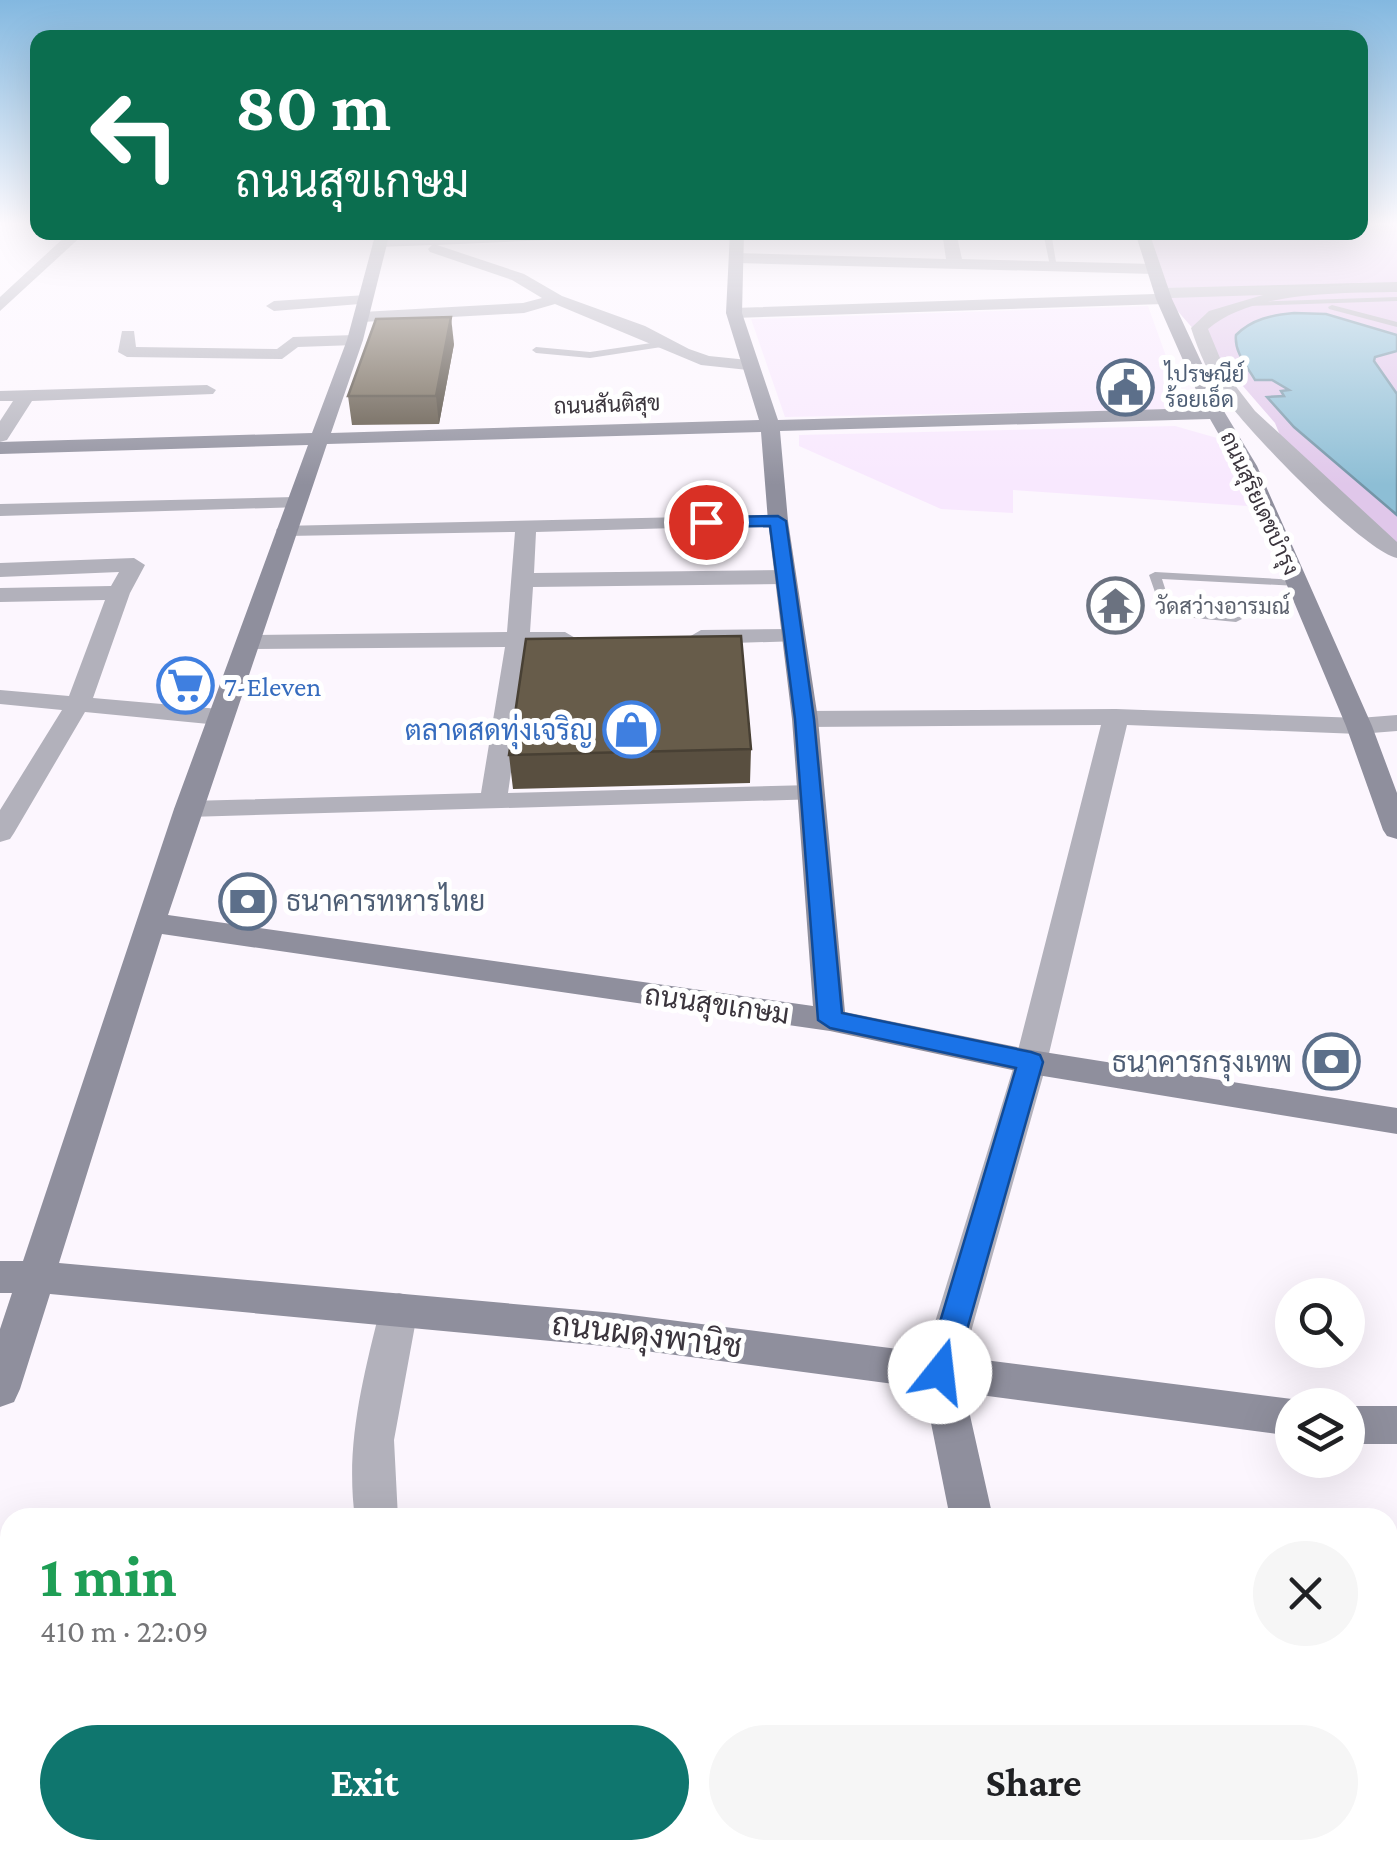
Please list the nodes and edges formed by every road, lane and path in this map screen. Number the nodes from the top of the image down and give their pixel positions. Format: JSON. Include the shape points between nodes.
{"nodes":[{"id":1,"x":350,"y":312,"type":"edge"},
{"id":2,"x":363,"y":312,"type":"edge"},
{"id":3,"x":468,"y":312,"type":"edge"},
{"id":4,"x":587,"y":312,"type":"edge"},
{"id":5,"x":765,"y":312,"type":"edge"},
{"id":6,"x":1170,"y":312,"type":"edge"},
{"id":7,"x":1221,"y":312,"type":"edge"},
{"id":8,"x":1349,"y":312,"type":"edge"},
{"id":9,"x":734,"y":313,"type":"joint"},
{"id":10,"x":361,"y":319,"type":"junction"},
{"id":11,"x":1397,"y":325,"type":"edge"},
{"id":12,"x":128,"y":335,"type":"dead end"},
{"id":13,"x":665,"y":344,"type":"junction"},
{"id":14,"x":536,"y":350,"type":"dead end"},
{"id":15,"x":748,"y":365,"type":"junction"},
{"id":16,"x":207,"y":390,"type":"dead end"},
{"id":17,"x":0,"y":396,"type":"edge"},
{"id":18,"x":26,"y":396,"type":"junction"},
{"id":19,"x":1216,"y":413,"type":"junction"},
{"id":20,"x":770,"y":425,"type":"junction"},
{"id":21,"x":0,"y":436,"type":"edge"},
{"id":22,"x":321,"y":437,"type":"junction"},
{"id":23,"x":0,"y":448,"type":"edge"},
{"id":24,"x":1248,"y":466,"type":"junction"},
{"id":25,"x":1299,"y":466,"type":"junction"},
{"id":26,"x":0,"y":510,"type":"edge"},
{"id":27,"x":291,"y":517,"type":"junction"},
{"id":28,"x":778,"y":521,"type":"junction"},
{"id":29,"x":526,"y":526,"type":"junction"},
{"id":30,"x":1397,"y":552,"type":"edge"},
{"id":31,"x":0,"y":570,"type":"edge"},
{"id":32,"x":785,"y":577,"type":"junction"},
{"id":33,"x":522,"y":580,"type":"junction"},
{"id":34,"x":1297,"y":582,"type":"junction"},
{"id":35,"x":119,"y":592,"type":"junction"},
{"id":36,"x":0,"y":595,"type":"edge"},
{"id":37,"x":1236,"y":619,"type":"dead end"},
{"id":38,"x":792,"y":636,"type":"junction"},
{"id":39,"x":596,"y":638,"type":"edge"},
{"id":40,"x":675,"y":638,"type":"edge"},
{"id":41,"x":518,"y":639,"type":"junction"},
{"id":42,"x":248,"y":642,"type":"junction"},
{"id":43,"x":0,"y":697,"type":"edge"},
{"id":44,"x":79,"y":702,"type":"junction"},
{"id":45,"x":219,"y":717,"type":"junction"},
{"id":46,"x":1116,"y":717,"type":"junction"},
{"id":47,"x":805,"y":719,"type":"junction"},
{"id":48,"x":1397,"y":724,"type":"edge"},
{"id":49,"x":1359,"y":726,"type":"junction"},
{"id":50,"x":812,"y":793,"type":"junction"},
{"id":51,"x":494,"y":800,"type":"junction"},
{"id":52,"x":188,"y":809,"type":"junction"},
{"id":53,"x":1397,"y":830,"type":"edge"},
{"id":54,"x":0,"y":832,"type":"edge"},
{"id":55,"x":152,"y":924,"type":"junction"},
{"id":56,"x":830,"y":1020,"type":"junction"},
{"id":57,"x":1031,"y":1062,"type":"junction"},
{"id":58,"x":1397,"y":1122,"type":"edge"},
{"id":59,"x":19,"y":1277,"type":"edge"},
{"id":60,"x":399,"y":1309,"type":"junction"},
{"id":61,"x":940,"y":1372,"type":"junction"},
{"id":62,"x":0,"y":1389,"type":"edge"},
{"id":63,"x":1275,"y":1416,"type":"edge"},
{"id":64,"x":1365,"y":1425,"type":"edge"},
{"id":65,"x":1397,"y":1425,"type":"edge"},
{"id":66,"x":375,"y":1508,"type":"edge"},
{"id":67,"x":970,"y":1508,"type":"edge"}],
"edges":[{"from":1,"to":10,"type":"street"},
{"from":2,"to":10,"type":"street"},
{"from":3,"to":10,"type":"street"},
{"from":4,"to":13,"type":"street"},
{"from":5,"to":9,"type":"street"},
{"from":6,"to":19,"type":"street","name":"ถนนสุริยเดชบำรุง"},
{"from":7,"to":25,"type":"street","via":[[1200,328],[1206,356],[1254,424]]},
{"from":8,"to":11,"type":"lane"},
{"from":9,"to":15,"type":"street"},
{"from":10,"to":12,"type":"street","via":[[293,342],[282,354],[127,352]]},
{"from":10,"to":22,"type":"street"},
{"from":13,"to":14,"type":"lane","via":[[590,355]]},
{"from":13,"to":15,"type":"street","via":[[707,361]]},
{"from":15,"to":20,"type":"street"},
{"from":16,"to":18,"type":"street"},
{"from":17,"to":18,"type":"street"},
{"from":18,"to":21,"type":"street"},
{"from":19,"to":20,"type":"street","name":"ถนนสันติสุข"},
{"from":19,"to":24,"type":"street","name":"ถนนสุริยเดชบำรุง"},
{"from":20,"to":22,"type":"street","name":"ถนนสันติสุข"},
{"from":20,"to":28,"type":"street"},
{"from":22,"to":23,"type":"street","name":"ถนนสันติสุข"},
{"from":22,"to":27,"type":"street"},
{"from":24,"to":25,"type":"street","via":[[1270,459]]},
{"from":24,"to":34,"type":"street","name":"ถนนสุริยเดชบำรุง"},
{"from":25,"to":30,"type":"street"},
{"from":26,"to":27,"type":"street"},
{"from":27,"to":29,"type":"street"},
{"from":27,"to":42,"type":"street"},
{"from":28,"to":29,"type":"street"},
{"from":28,"to":32,"type":"street"},
{"from":29,"to":33,"type":"street"},
{"from":31,"to":35,"type":"street","via":[[134,566]]},
{"from":32,"to":33,"type":"street"},
{"from":32,"to":38,"type":"street"},
{"from":33,"to":41,"type":"street"},
{"from":34,"to":37,"type":"lane","via":[[1155,574],[1168,613]]},
{"from":34,"to":49,"type":"street","name":"ถนนสุริยเดชบำรุง"},
{"from":35,"to":36,"type":"street"},
{"from":35,"to":44,"type":"street"},
{"from":38,"to":40,"type":"street"},
{"from":38,"to":47,"type":"street"},
{"from":39,"to":41,"type":"street"},
{"from":41,"to":42,"type":"street"},
{"from":41,"to":51,"type":"street"},
{"from":42,"to":45,"type":"street"},
{"from":43,"to":44,"type":"street"},
{"from":44,"to":45,"type":"street"},
{"from":44,"to":54,"type":"street"},
{"from":45,"to":52,"type":"street"},
{"from":46,"to":47,"type":"street"},
{"from":46,"to":49,"type":"street"},
{"from":46,"to":57,"type":"street"},
{"from":47,"to":50,"type":"street"},
{"from":48,"to":49,"type":"street"},
{"from":49,"to":53,"type":"street","name":"ถนนสุริยเดชบำรุง"},
{"from":50,"to":51,"type":"street"},
{"from":50,"to":56,"type":"street"},
{"from":51,"to":52,"type":"street"},
{"from":52,"to":55,"type":"street"},
{"from":55,"to":56,"type":"street","name":"ถนนสุขเกษม"},
{"from":55,"to":59,"type":"street"},
{"from":56,"to":57,"type":"street","name":"ถนนสุขเกษม"},
{"from":57,"to":58,"type":"street","name":"ถนนสุขเกษม"},
{"from":57,"to":61,"type":"street"},
{"from":59,"to":60,"type":"street","name":"ถนนผดุงพานิช"},
{"from":59,"to":62,"type":"street"},
{"from":60,"to":61,"type":"street","name":"ถนนผดุงพานิช"},
{"from":60,"to":66,"type":"street","via":[[381,1391],[370,1488]]},
{"from":61,"to":63,"type":"street","name":"ถนนผดุงพานิช"},
{"from":61,"to":67,"type":"street"},
{"from":64,"to":65,"type":"street"}]}
